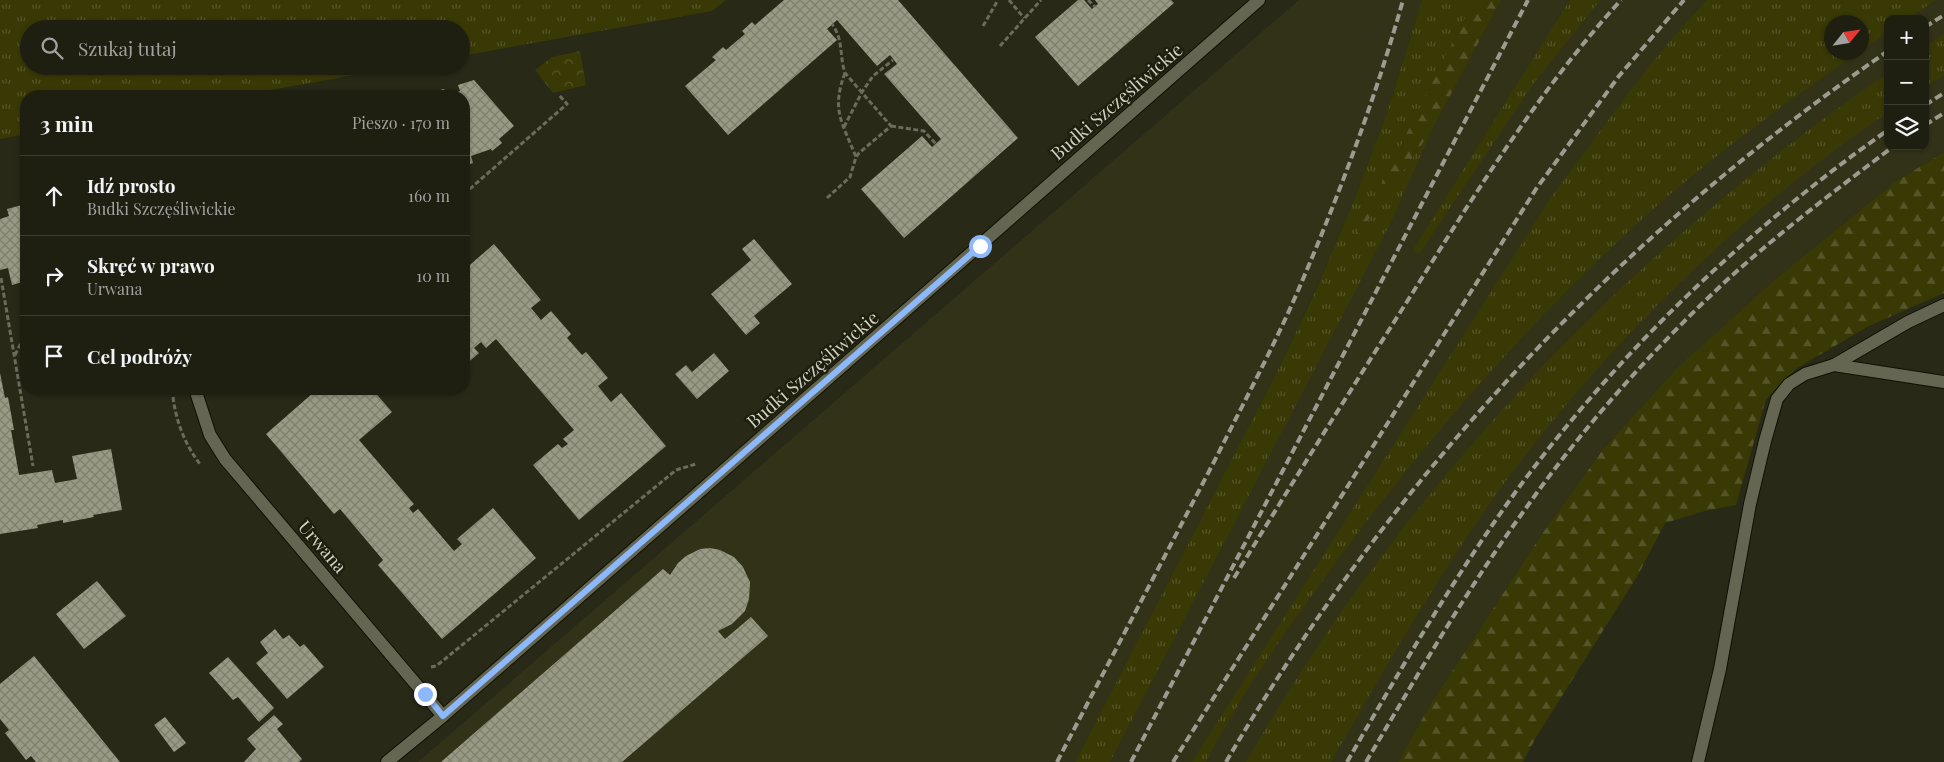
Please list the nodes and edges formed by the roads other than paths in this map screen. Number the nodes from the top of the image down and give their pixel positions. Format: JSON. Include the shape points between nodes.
{"nodes":[{"id":1,"x":1259,"y":0,"type":"edge"},
{"id":2,"x":1944,"y":304,"type":"edge"},
{"id":3,"x":1834,"y":365,"type":"junction"},
{"id":4,"x":1944,"y":382,"type":"edge"},
{"id":5,"x":197,"y":395,"type":"edge"},
{"id":6,"x":443,"y":716,"type":"junction"},
{"id":7,"x":387,"y":762,"type":"edge"},
{"id":8,"x":1698,"y":762,"type":"edge"}],
"edges":[{"from":1,"to":6,"type":"street","name":"Budki Szczęśliwickie"},
{"from":2,"to":3,"type":"street"},
{"from":3,"to":4,"type":"street"},
{"from":3,"to":8,"type":"street","via":[[1805,374],[1789,384],[1777,398],[1750,504],[1720,669]]},
{"from":5,"to":6,"type":"street","name":"Urwana","via":[[210,435],[224,459]]},
{"from":6,"to":7,"type":"street","name":"Budki Szczęśliwickie"}]}
